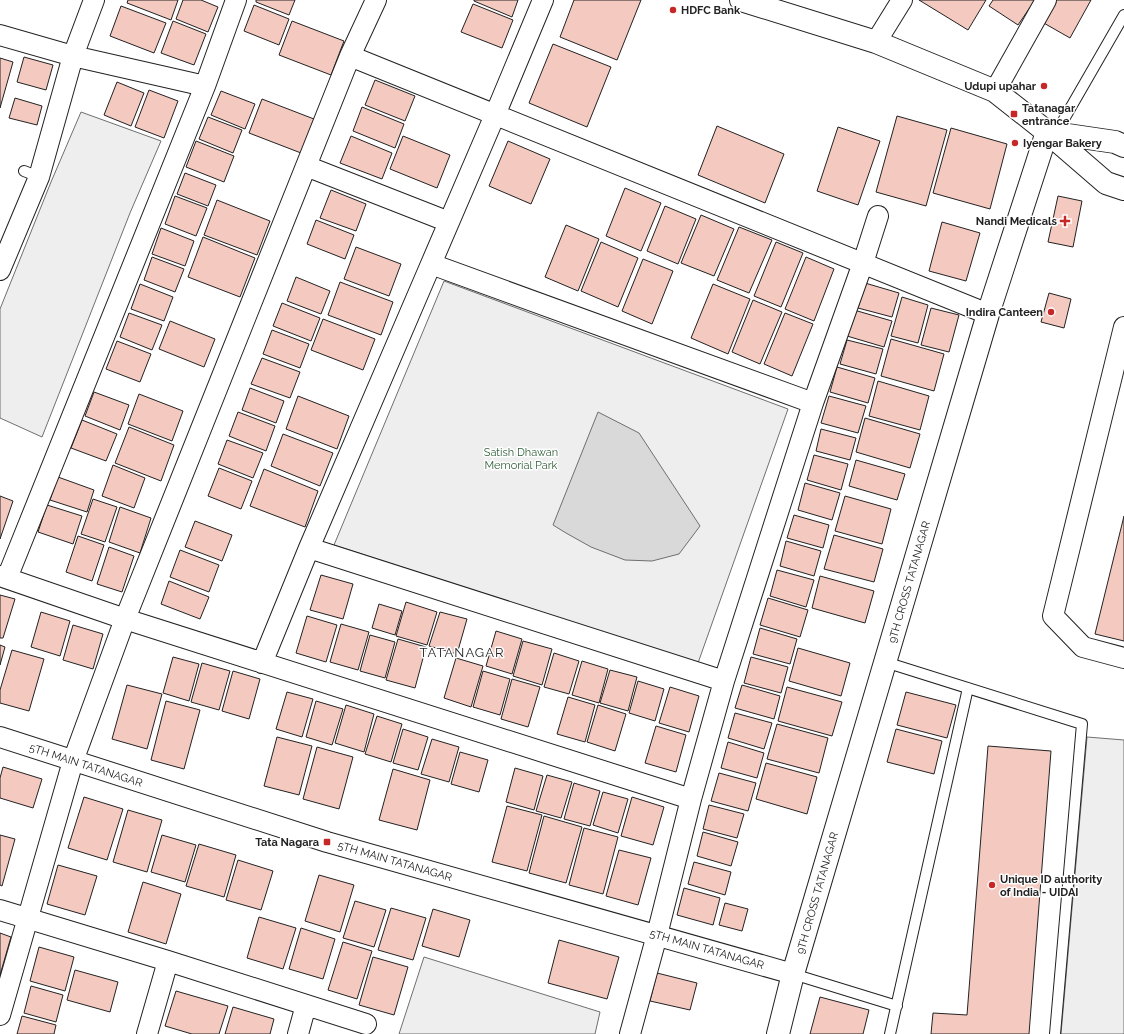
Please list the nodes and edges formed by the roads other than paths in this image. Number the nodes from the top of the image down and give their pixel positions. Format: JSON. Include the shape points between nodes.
{"nodes":[{"id":1,"x":94,"y":0,"type":"edge"},
{"id":2,"x":236,"y":0,"type":"edge"},
{"id":3,"x":376,"y":0,"type":"edge"},
{"id":4,"x":543,"y":0,"type":"edge"},
{"id":5,"x":741,"y":0,"type":"edge"},
{"id":6,"x":902,"y":0,"type":"edge"},
{"id":7,"x":1046,"y":0,"type":"edge"},
{"id":8,"x":1124,"y":15,"type":"edge"},
{"id":9,"x":0,"y":35,"type":"edge"},
{"id":10,"x":876,"y":42,"type":"junction"},
{"id":11,"x":73,"y":56,"type":"junction"},
{"id":12,"x":350,"y":56,"type":"junction"},
{"id":13,"x":205,"y":86,"type":"junction"},
{"id":14,"x":995,"y":91,"type":"junction"},
{"id":15,"x":495,"y":115,"type":"junction"},
{"id":16,"x":1052,"y":132,"type":"junction"},
{"id":17,"x":1124,"y":146,"type":"edge"},
{"id":18,"x":306,"y":166,"type":"junction"},
{"id":19,"x":1124,"y":189,"type":"edge"},
{"id":20,"x":878,"y":216,"type":"dead end"},
{"id":21,"x":449,"y":222,"type":"junction"},
{"id":22,"x":863,"y":263,"type":"junction"},
{"id":23,"x":431,"y":264,"type":"junction"},
{"id":24,"x":0,"y":270,"type":"edge"},
{"id":25,"x":988,"y":314,"type":"junction"},
{"id":26,"x":1124,"y":327,"type":"edge"},
{"id":27,"x":813,"y":403,"type":"junction"},
{"id":28,"x":309,"y":548,"type":"junction"},
{"id":29,"x":3,"y":577,"type":"edge"},
{"id":30,"x":125,"y":619,"type":"junction"},
{"id":31,"x":1124,"y":658,"type":"edge"},
{"id":32,"x":885,"y":662,"type":"junction"},
{"id":33,"x":262,"y":663,"type":"junction"},
{"id":34,"x":724,"y":681,"type":"junction"},
{"id":35,"x":968,"y":688,"type":"junction"},
{"id":36,"x":0,"y":737,"type":"edge"},
{"id":37,"x":74,"y":761,"type":"junction"},
{"id":38,"x":691,"y":800,"type":"junction"},
{"id":39,"x":0,"y":910,"type":"edge"},
{"id":40,"x":28,"y":918,"type":"junction"},
{"id":41,"x":657,"y":935,"type":"junction"},
{"id":42,"x":168,"y":961,"type":"junction"},
{"id":43,"x":793,"y":974,"type":"junction"},
{"id":44,"x":306,"y":1005,"type":"junction"},
{"id":45,"x":897,"y":1006,"type":"junction"},
{"id":46,"x":0,"y":1015,"type":"edge"},
{"id":47,"x":366,"y":1024,"type":"dead end"},
{"id":48,"x":147,"y":1034,"type":"edge"},
{"id":49,"x":298,"y":1034,"type":"edge"},
{"id":50,"x":630,"y":1034,"type":"edge"},
{"id":51,"x":778,"y":1034,"type":"edge"},
{"id":52,"x":890,"y":1034,"type":"edge"},
{"id":53,"x":1055,"y":1034,"type":"edge"}],
"edges":[{"from":1,"to":11,"type":"street"},
{"from":2,"to":13,"type":"street"},
{"from":3,"to":12,"type":"street"},
{"from":4,"to":15,"type":"street"},
{"from":5,"to":10,"type":"street"},
{"from":6,"to":10,"type":"street"},
{"from":7,"to":14,"type":"street"},
{"from":8,"to":16,"type":"lane"},
{"from":9,"to":11,"type":"street"},
{"from":10,"to":14,"type":"street"},
{"from":11,"to":13,"type":"street"},
{"from":11,"to":24,"type":"street"},
{"from":12,"to":15,"type":"street"},
{"from":12,"to":18,"type":"street"},
{"from":13,"to":29,"type":"street"},
{"from":14,"to":16,"type":"street"},
{"from":15,"to":21,"type":"street"},
{"from":15,"to":22,"type":"street"},
{"from":16,"to":17,"type":"street","via":[[1115,142]]},
{"from":16,"to":19,"type":"street","via":[[1106,183]]},
{"from":16,"to":25,"type":"street","name":"9TH CROSS TATANAGAR"},
{"from":18,"to":21,"type":"street"},
{"from":18,"to":30,"type":"street"},
{"from":20,"to":22,"type":"street"},
{"from":21,"to":23,"type":"street"},
{"from":22,"to":25,"type":"street"},
{"from":22,"to":27,"type":"street"},
{"from":23,"to":27,"type":"street"},
{"from":23,"to":28,"type":"street"},
{"from":25,"to":32,"type":"street","name":"9TH CROSS TATANAGAR"},
{"from":26,"to":31,"type":"street","via":[[1053,616],[1083,647]]},
{"from":27,"to":34,"type":"street"},
{"from":28,"to":33,"type":"street"},
{"from":28,"to":34,"type":"street"},
{"from":29,"to":30,"type":"street"},
{"from":30,"to":33,"type":"street"},
{"from":30,"to":37,"type":"street"},
{"from":32,"to":35,"type":"lane"},
{"from":32,"to":43,"type":"street","name":"9TH CROSS TATANAGAR"},
{"from":33,"to":38,"type":"street"},
{"from":34,"to":38,"type":"street"},
{"from":35,"to":45,"type":"lane"},
{"from":35,"to":53,"type":"lane","via":[[1082,724]]},
{"from":36,"to":37,"type":"street","name":"5TH MAIN TATANAGAR"},
{"from":37,"to":40,"type":"street"},
{"from":37,"to":41,"type":"street","name":"5TH MAIN TATANAGAR","via":[[327,842]]},
{"from":38,"to":41,"type":"street"},
{"from":39,"to":40,"type":"street"},
{"from":40,"to":42,"type":"street"},
{"from":40,"to":46,"type":"street"},
{"from":41,"to":43,"type":"street","name":"5TH MAIN TATANAGAR"},
{"from":41,"to":50,"type":"street"},
{"from":42,"to":44,"type":"street"},
{"from":42,"to":48,"type":"street"},
{"from":43,"to":45,"type":"lane"},
{"from":43,"to":51,"type":"street","name":"9TH CROSS TATANAGAR"},
{"from":44,"to":47,"type":"street"},
{"from":44,"to":49,"type":"street"},
{"from":45,"to":52,"type":"lane"}]}
